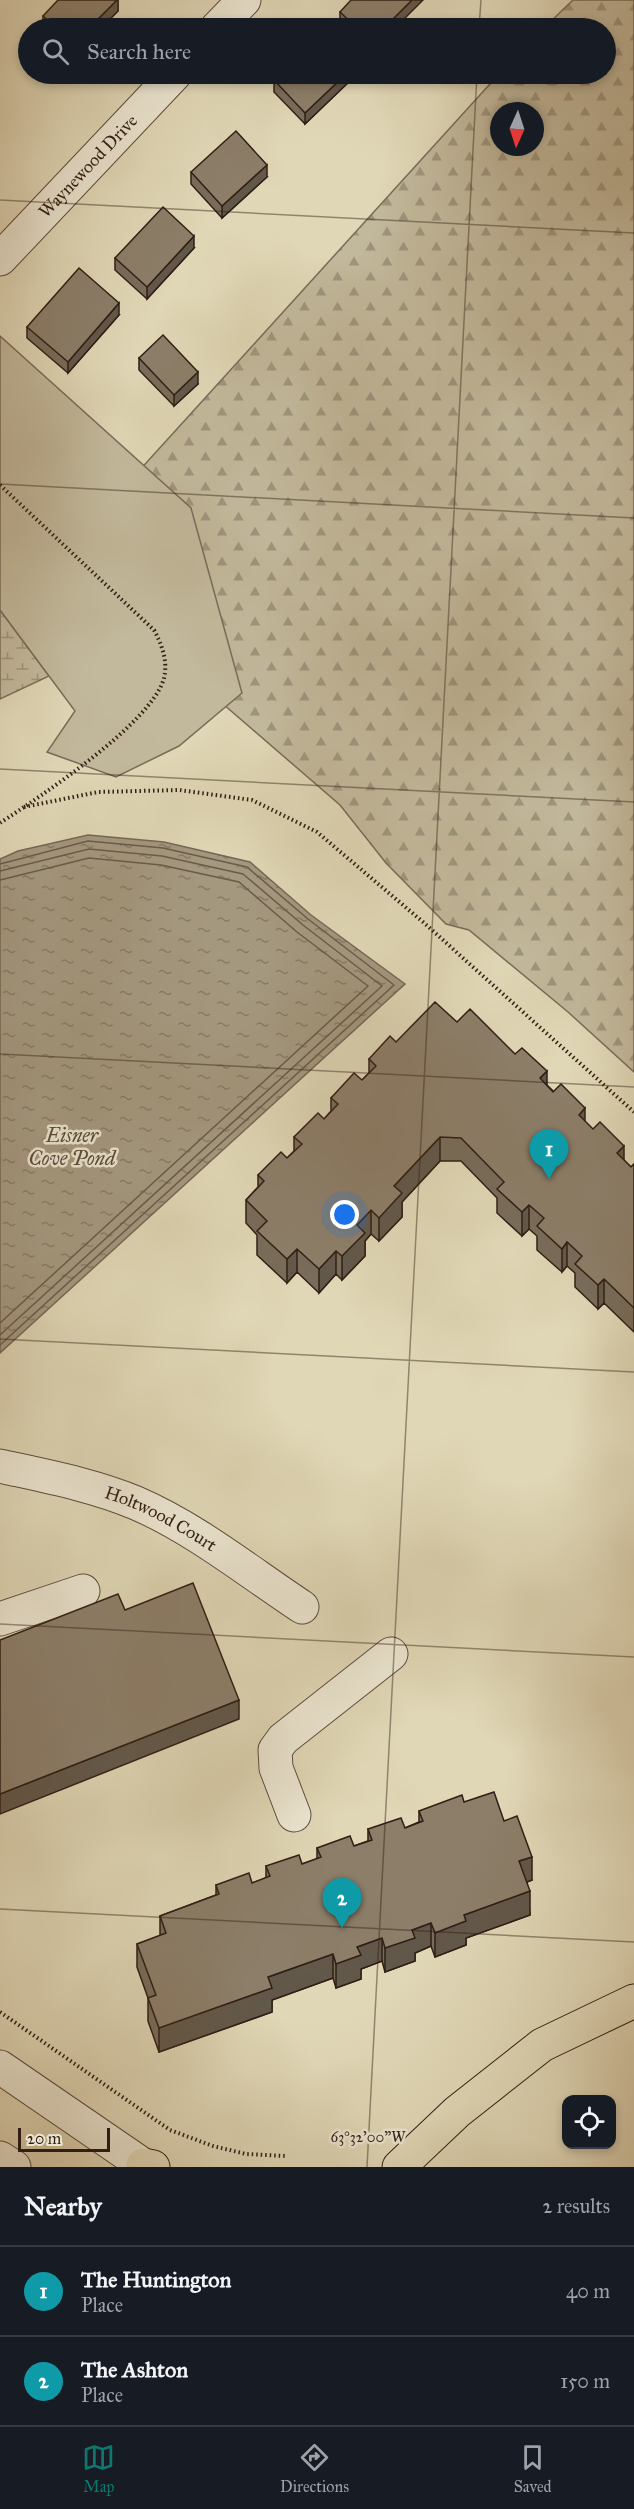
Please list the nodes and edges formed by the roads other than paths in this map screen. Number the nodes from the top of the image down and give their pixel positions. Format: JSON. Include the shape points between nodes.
{"nodes":[{"id":1,"x":244,"y":0,"type":"edge"},
{"id":2,"x":227,"y":18,"type":"edge"},
{"id":3,"x":165,"y":84,"type":"edge"},
{"id":4,"x":0,"y":259,"type":"edge"},
{"id":5,"x":1,"y":1467,"type":"edge"},
{"id":6,"x":83,"y":1591,"type":"dead end"},
{"id":7,"x":302,"y":1607,"type":"dead end"},
{"id":8,"x":0,"y":1619,"type":"edge"},
{"id":9,"x":391,"y":1654,"type":"dead end"},
{"id":10,"x":294,"y":1815,"type":"dead end"},
{"id":11,"x":634,"y":2001,"type":"edge"},
{"id":12,"x":0,"y":2067,"type":"edge"},
{"id":13,"x":457,"y":2112,"type":"junction"},
{"id":14,"x":0,"y":2158,"type":"edge"},
{"id":15,"x":147,"y":2166,"type":"edge"},
{"id":16,"x":14,"y":2167,"type":"edge"},
{"id":17,"x":374,"y":2167,"type":"edge"},
{"id":18,"x":399,"y":2167,"type":"edge"}],
"edges":[{"from":1,"to":2,"type":"street"},
{"from":3,"to":4,"type":"street","name":"Waynewood Drive"},
{"from":5,"to":7,"type":"street","name":"Holtwood Court","via":[[66,1481],[136,1503],[226,1555]]},
{"from":6,"to":8,"type":"street"},
{"from":9,"to":10,"type":"street","via":[[275,1750],[276,1768]]},
{"from":11,"to":13,"type":"highway","via":[[542,2044]]},
{"from":12,"to":15,"type":"street"},
{"from":13,"to":17,"type":"highway"},
{"from":13,"to":18,"type":"highway"},
{"from":14,"to":16,"type":"street"}]}
